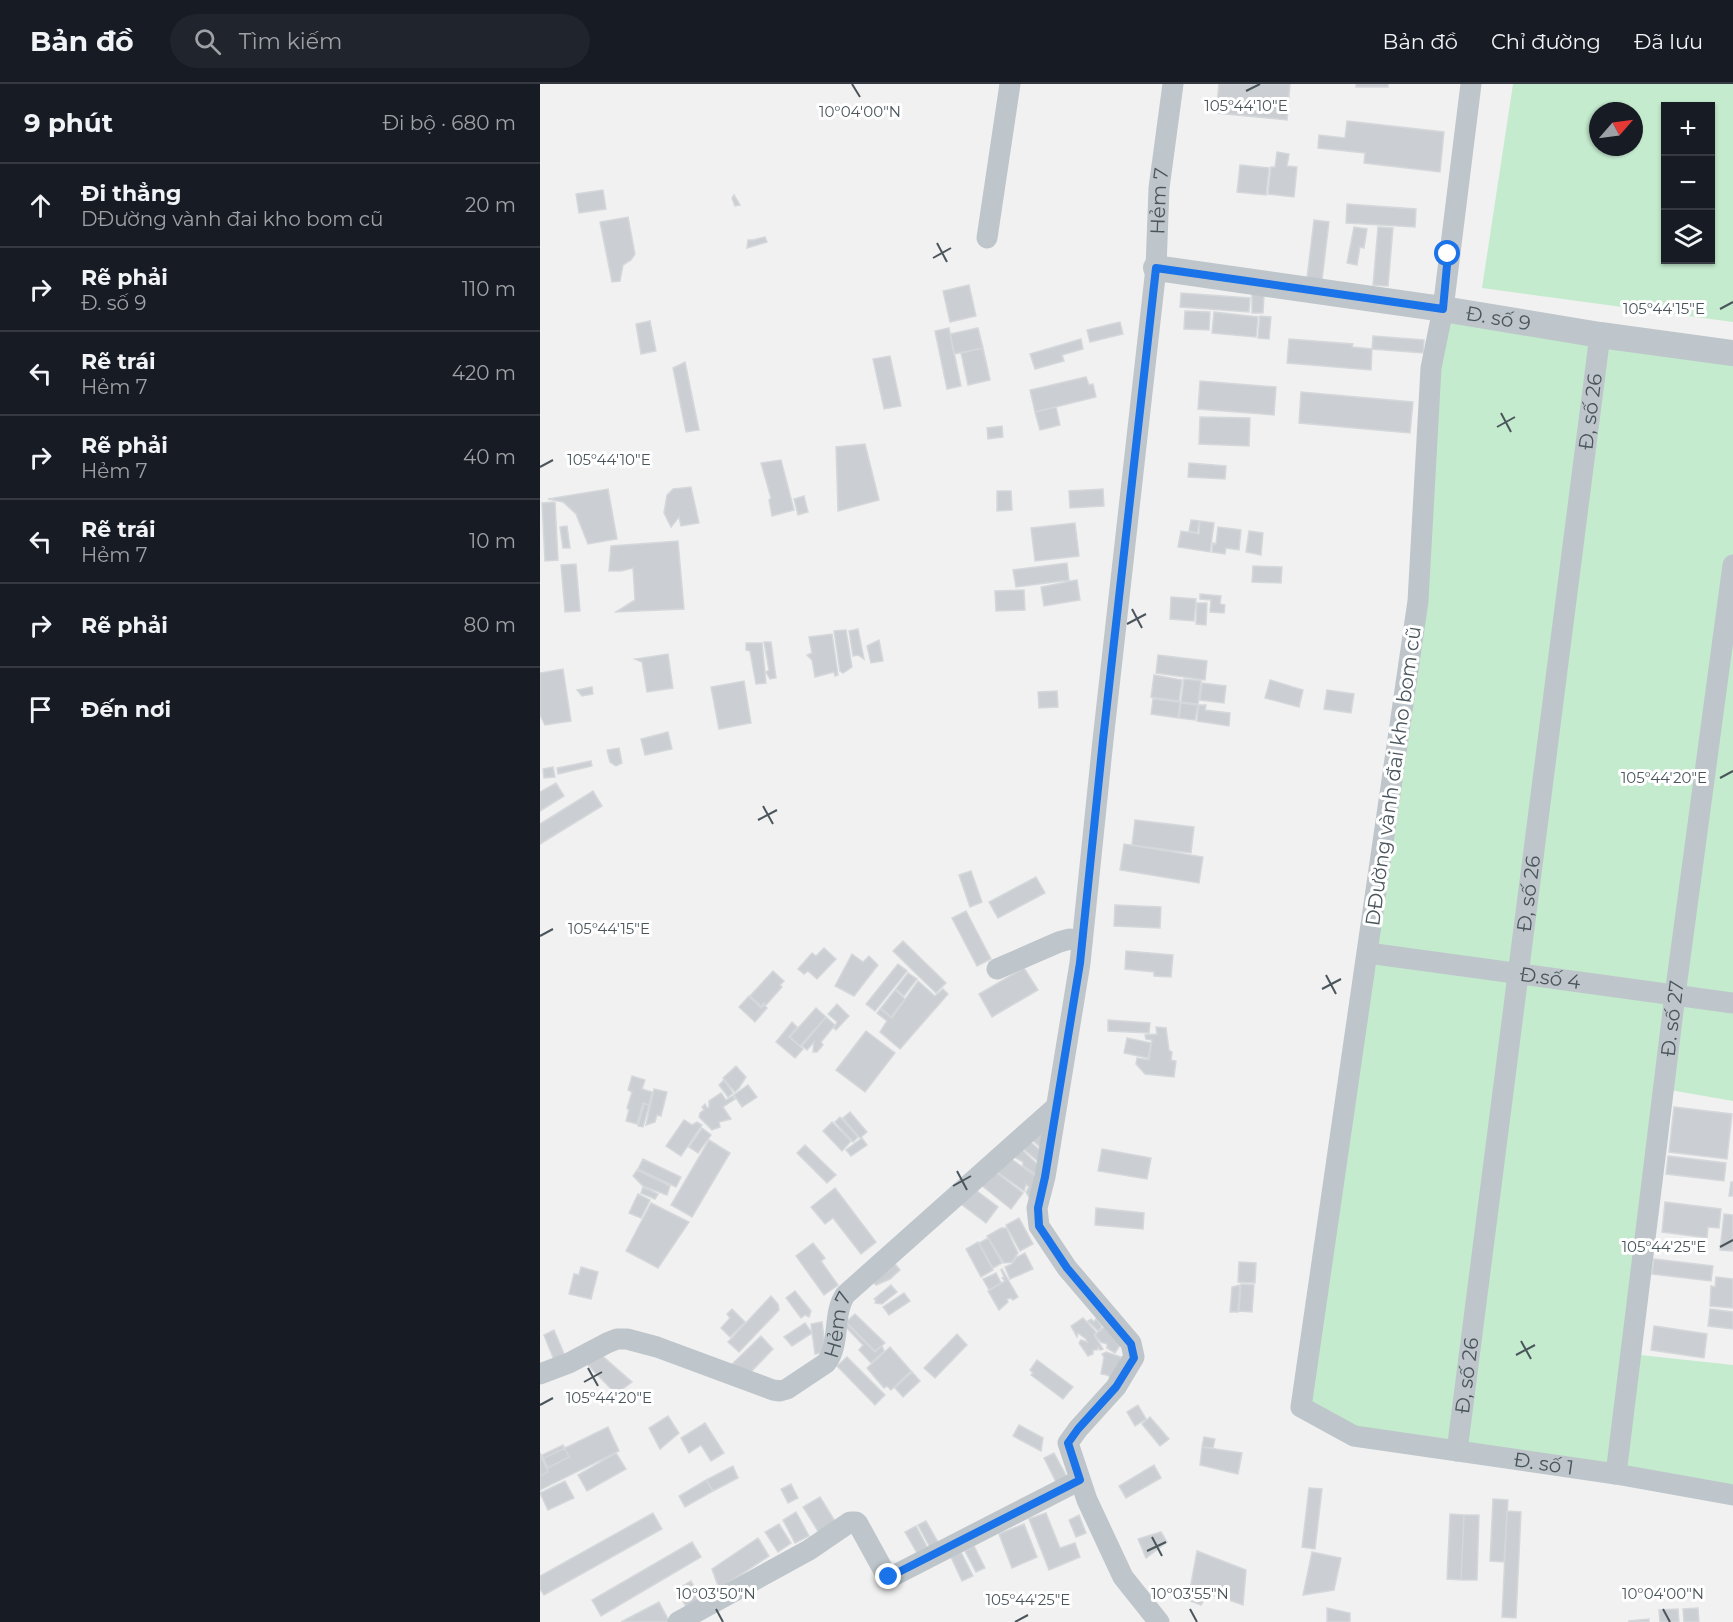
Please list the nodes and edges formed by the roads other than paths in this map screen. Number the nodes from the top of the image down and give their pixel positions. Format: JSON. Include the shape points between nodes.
{"nodes":[{"id":1,"x":1010,"y":84,"type":"edge"},
{"id":2,"x":1173,"y":84,"type":"edge"},
{"id":3,"x":1471,"y":84,"type":"edge"},
{"id":4,"x":987,"y":238,"type":"dead end"},
{"id":5,"x":1156,"y":268,"type":"junction"},
{"id":6,"x":1443,"y":309,"type":"junction"},
{"id":7,"x":1600,"y":335,"type":"junction"},
{"id":8,"x":1733,"y":353,"type":"edge"},
{"id":9,"x":1733,"y":565,"type":"edge"},
{"id":10,"x":1418,"y":601,"type":"junction"},
{"id":11,"x":1082,"y":941,"type":"junction"},
{"id":12,"x":1368,"y":953,"type":"junction"},
{"id":13,"x":998,"y":969,"type":"dead end"},
{"id":14,"x":1518,"y":974,"type":"junction"},
{"id":15,"x":1675,"y":995,"type":"junction"},
{"id":16,"x":1733,"y":1003,"type":"edge"},
{"id":17,"x":1056,"y":1107,"type":"junction"},
{"id":18,"x":1328,"y":1228,"type":"junction"},
{"id":19,"x":540,"y":1374,"type":"edge"},
{"id":20,"x":1354,"y":1436,"type":"joint"},
{"id":21,"x":1457,"y":1451,"type":"junction"},
{"id":22,"x":1616,"y":1474,"type":"junction"},
{"id":23,"x":1080,"y":1480,"type":"junction"},
{"id":24,"x":1733,"y":1495,"type":"edge"},
{"id":25,"x":678,"y":1622,"type":"edge"},
{"id":26,"x":1159,"y":1622,"type":"edge"}],
"edges":[{"from":1,"to":4,"type":"street"},
{"from":2,"to":5,"type":"street","name":"Hẻm 7","via":[[1159,188]]},
{"from":3,"to":6,"type":"street","name":"DĐường vành đai kho bom cũ"},
{"from":5,"to":6,"type":"street","name":"Đ. số 9"},
{"from":5,"to":11,"type":"street","name":"Hẻm 7"},
{"from":6,"to":7,"type":"street","name":"Đ. số 9"},
{"from":6,"to":10,"type":"street","name":"DĐường vành đai kho bom cũ","via":[[1431,368]]},
{"from":7,"to":8,"type":"street","name":"Đ. số 9"},
{"from":7,"to":14,"type":"street","name":"Đ, số 26"},
{"from":9,"to":15,"type":"street","name":"Đ. số 27"},
{"from":10,"to":12,"type":"street","name":"DĐường vành đai kho bom cũ"},
{"from":10,"to":18,"type":"street"},
{"from":11,"to":13,"type":"street","via":[[1059,942]]},
{"from":11,"to":17,"type":"street","name":"Hẻm 7"},
{"from":12,"to":14,"type":"street","name":"Đ.số 4"},
{"from":12,"to":18,"type":"street","name":"DĐường vành đai kho bom cũ"},
{"from":14,"to":15,"type":"street","name":"Đ.số 4"},
{"from":14,"to":21,"type":"street","name":"Đ, số 26"},
{"from":15,"to":16,"type":"street","name":"Đ.số 4"},
{"from":15,"to":22,"type":"street","name":"Đ. số 27"},
{"from":17,"to":19,"type":"street","name":"Hẻm 7","via":[[845,1295],[840,1303],[830,1358],[787,1389],[773,1390],[627,1339],[607,1343]]},
{"from":17,"to":23,"type":"street","name":"Hẻm 7","via":[[1038,1208],[1039,1226],[1067,1268],[1131,1344],[1134,1358],[1116,1387],[1068,1443]]},
{"from":18,"to":20,"type":"street","name":"DĐường vành đai kho bom cũ","via":[[1301,1407]]},
{"from":20,"to":21,"type":"street","name":"Đ. số 1"},
{"from":21,"to":22,"type":"street","name":"Đ. số 1"},
{"from":22,"to":24,"type":"street","name":"Đ. số 1"},
{"from":23,"to":25,"type":"street","via":[[891,1577],[858,1524],[850,1522],[809,1550]]},
{"from":23,"to":26,"type":"street","name":"Hẻm 7","via":[[1123,1577]]}]}
